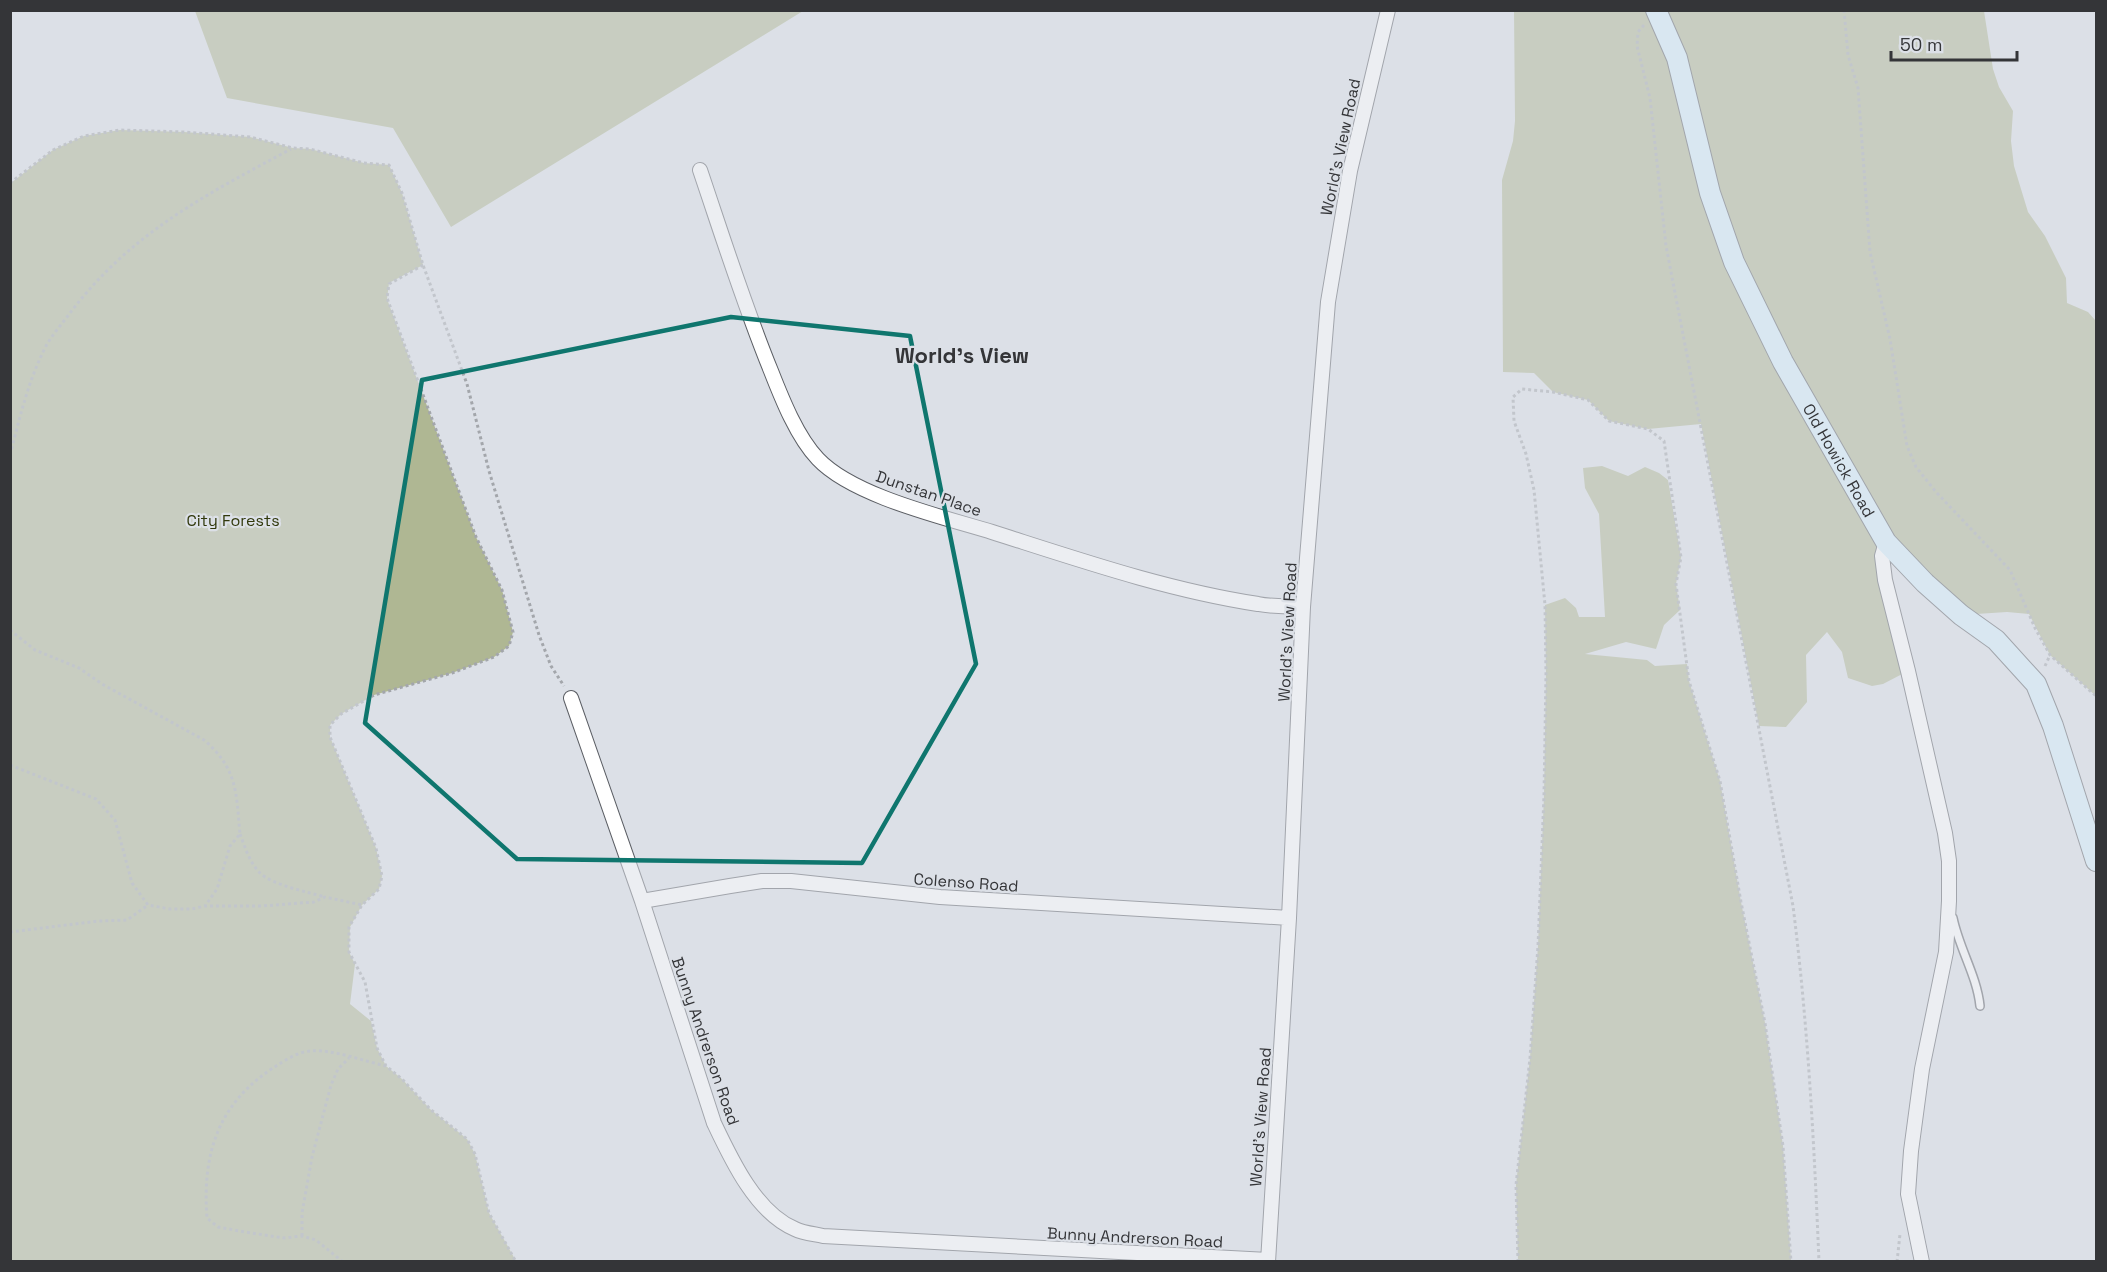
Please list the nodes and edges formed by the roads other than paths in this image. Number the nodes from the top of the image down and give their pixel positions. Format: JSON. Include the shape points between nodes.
{"nodes":[{"id":1,"x":1388,"y":10,"type":"edge"},
{"id":2,"x":1656,"y":11,"type":"edge"},
{"id":3,"x":700,"y":170,"type":"dead end"},
{"id":4,"x":1886,"y":542,"type":"junction"},
{"id":5,"x":1304,"y":607,"type":"junction"},
{"id":6,"x":571,"y":698,"type":"road end"},
{"id":7,"x":2097,"y":861,"type":"edge"},
{"id":8,"x":642,"y":901,"type":"junction"},
{"id":9,"x":1949,"y":901,"type":"junction"},
{"id":10,"x":1289,"y":918,"type":"junction"},
{"id":11,"x":1980,"y":1006,"type":"dead end"},
{"id":12,"x":1268,"y":1261,"type":"edge"},
{"id":13,"x":1922,"y":1262,"type":"edge"}],
"edges":[{"from":1,"to":5,"type":"street","name":"World's View Road","via":[[1350,171],[1328,302]]},
{"from":2,"to":4,"type":"main road","name":"Old Howick Road","via":[[1677,58],[1710,193],[1734,262],[1783,362]]},
{"from":3,"to":5,"type":"street","name":"Dunstan Place","via":[[778,389],[807,444],[832,471],[896,502],[1107,569],[1260,605]]},
{"from":4,"to":7,"type":"main road","name":"Old Howick Road","via":[[1925,583],[1996,640],[2036,684]]},
{"from":4,"to":9,"type":"street","via":[[1882,556],[1885,580],[1945,833]]},
{"from":5,"to":10,"type":"street","name":"World's View Road"},
{"from":6,"to":8,"type":"street","name":"Bunny Andrerson Road"},
{"from":8,"to":10,"type":"street","name":"Colenso Road","via":[[762,881],[791,881],[940,897]]},
{"from":8,"to":12,"type":"street","name":"Bunny Andrerson Road","via":[[718,1132],[760,1203],[795,1230],[823,1236]]},
{"from":9,"to":11,"type":"lane"},
{"from":9,"to":13,"type":"street","via":[[1946,952],[1922,1069],[1909,1172],[1908,1194]]},
{"from":10,"to":12,"type":"street","name":"World's View Road"}]}
